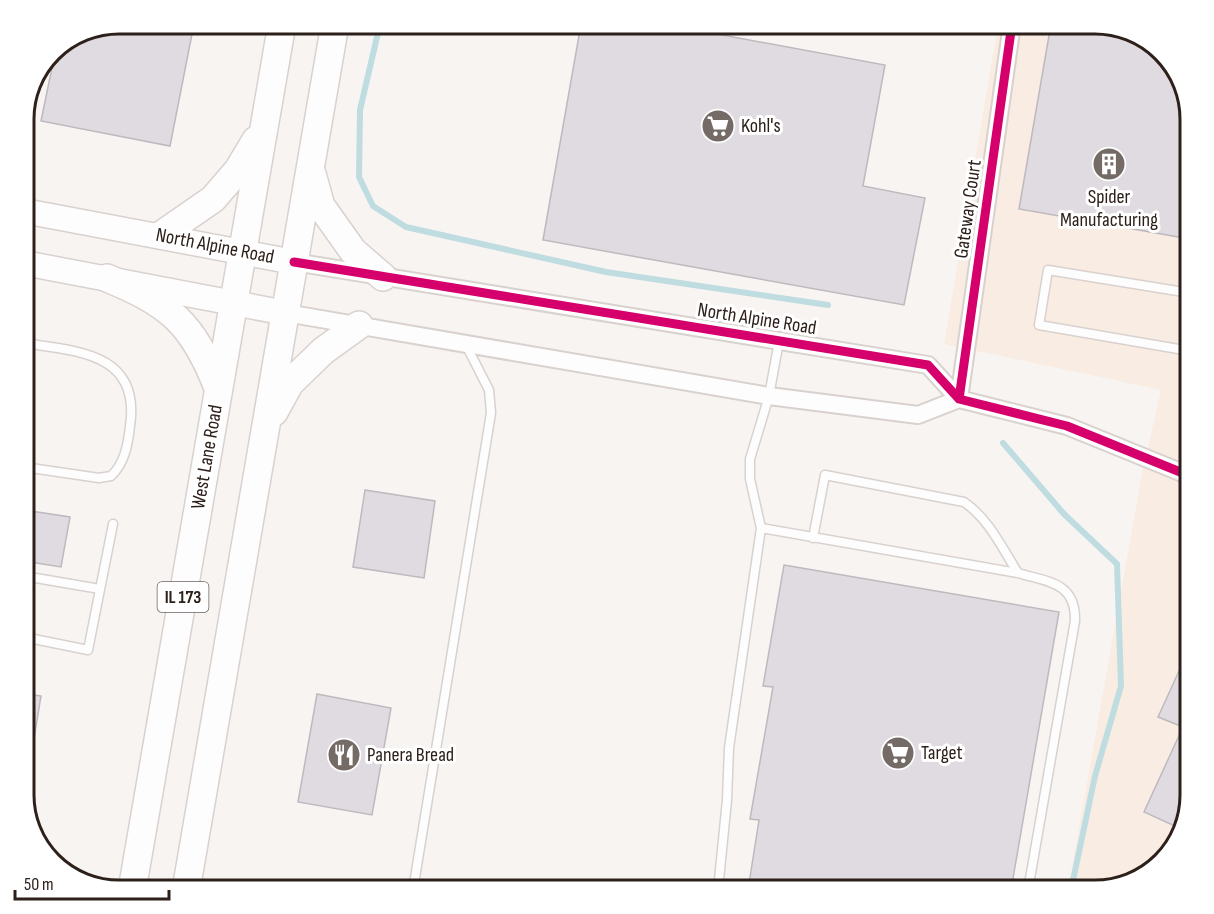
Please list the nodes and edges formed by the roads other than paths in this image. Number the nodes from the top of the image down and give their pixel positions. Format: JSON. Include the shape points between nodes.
{"nodes":[{"id":1,"x":280,"y":34,"type":"edge"},
{"id":2,"x":333,"y":34,"type":"edge"},
{"id":3,"x":1010,"y":34,"type":"edge"},
{"id":4,"x":265,"y":126,"type":"junction"},
{"id":5,"x":310,"y":166,"type":"junction"},
{"id":6,"x":35,"y":213,"type":"edge"},
{"id":7,"x":161,"y":236,"type":"junction"},
{"id":8,"x":242,"y":251,"type":"junction"},
{"id":9,"x":294,"y":262,"type":"junction"},
{"id":10,"x":35,"y":265,"type":"edge"},
{"id":11,"x":383,"y":277,"type":"junction"},
{"id":12,"x":107,"y":278,"type":"junction"},
{"id":13,"x":1180,"y":291,"type":"edge"},
{"id":14,"x":232,"y":303,"type":"junction"},
{"id":15,"x":286,"y":313,"type":"junction"},
{"id":16,"x":359,"y":325,"type":"junction"},
{"id":17,"x":779,"y":341,"type":"junction"},
{"id":18,"x":465,"y":344,"type":"junction"},
{"id":19,"x":35,"y":345,"type":"edge"},
{"id":20,"x":1180,"y":349,"type":"edge"},
{"id":21,"x":219,"y":389,"type":"junction"},
{"id":22,"x":770,"y":396,"type":"junction"},
{"id":23,"x":959,"y":399,"type":"junction"},
{"id":24,"x":264,"y":428,"type":"junction"},
{"id":25,"x":35,"y":469,"type":"edge"},
{"id":26,"x":1180,"y":472,"type":"edge"},
{"id":27,"x":113,"y":524,"type":"dead end"},
{"id":28,"x":761,"y":528,"type":"junction"},
{"id":29,"x":813,"y":538,"type":"junction"},
{"id":30,"x":1018,"y":573,"type":"junction"},
{"id":31,"x":35,"y":578,"type":"edge"},
{"id":32,"x":100,"y":589,"type":"junction"},
{"id":33,"x":35,"y":639,"type":"edge"},
{"id":34,"x":134,"y":880,"type":"edge"},
{"id":35,"x":188,"y":880,"type":"edge"},
{"id":36,"x":416,"y":880,"type":"edge"},
{"id":37,"x":719,"y":880,"type":"edge"},
{"id":38,"x":1030,"y":880,"type":"edge"}],
"edges":[{"from":1,"to":4,"type":"main road","name":"West Lane Road","number":"IL 173"},
{"from":2,"to":5,"type":"main road","number":"IL 173"},
{"from":3,"to":23,"type":"street","name":"Gateway Court"},
{"from":4,"to":7,"type":"main road","via":[[238,170],[213,199]]},
{"from":4,"to":8,"type":"main road","name":"West Lane Road","number":"IL 173"},
{"from":5,"to":9,"type":"main road","number":"IL 173"},
{"from":5,"to":11,"type":"main road","via":[[321,206],[353,251]]},
{"from":6,"to":7,"type":"main road","name":"North Alpine Road"},
{"from":7,"to":8,"type":"main road","name":"North Alpine Road"},
{"from":8,"to":9,"type":"main road","name":"North Alpine Road"},
{"from":8,"to":14,"type":"main road","name":"West Lane Road","number":"IL 173"},
{"from":9,"to":11,"type":"street","name":"North Alpine Road"},
{"from":9,"to":15,"type":"main road","number":"IL 173"},
{"from":10,"to":12,"type":"main road"},
{"from":11,"to":17,"type":"street","name":"North Alpine Road"},
{"from":12,"to":14,"type":"main road"},
{"from":12,"to":21,"type":"main road","via":[[148,295],[182,321],[206,356]]},
{"from":13,"to":20,"type":"lane","via":[[1048,270],[1039,325]]},
{"from":14,"to":15,"type":"main road"},
{"from":14,"to":21,"type":"main road","name":"West Lane Road","number":"IL 173"},
{"from":15,"to":16,"type":"street"},
{"from":15,"to":24,"type":"main road","number":"IL 173"},
{"from":16,"to":18,"type":"street"},
{"from":16,"to":24,"type":"main road","via":[[323,351],[290,383]]},
{"from":17,"to":22,"type":"lane"},
{"from":17,"to":23,"type":"street","name":"North Alpine Road","via":[[928,365]]},
{"from":18,"to":22,"type":"street"},
{"from":18,"to":36,"type":"lane","via":[[489,390],[491,413]]},
{"from":19,"to":25,"type":"lane","via":[[85,352],[102,359],[116,369],[132,403],[123,458],[111,476],[99,478]]},
{"from":21,"to":34,"type":"main road","name":"West Lane Road","number":"IL 173"},
{"from":22,"to":23,"type":"street","via":[[918,416]]},
{"from":22,"to":28,"type":"lane","via":[[750,459],[750,480]]},
{"from":23,"to":26,"type":"street","via":[[1067,426]]},
{"from":24,"to":35,"type":"main road","number":"IL 173"},
{"from":27,"to":32,"type":"lane"},
{"from":28,"to":29,"type":"lane"},
{"from":28,"to":37,"type":"lane","via":[[729,748]]},
{"from":29,"to":30,"type":"lane"},
{"from":29,"to":30,"type":"lane","via":[[825,475],[964,502],[985,521]]},
{"from":30,"to":38,"type":"lane","via":[[1055,584],[1067,591],[1075,606]]},
{"from":31,"to":32,"type":"lane"},
{"from":32,"to":33,"type":"lane","via":[[88,650]]}]}
